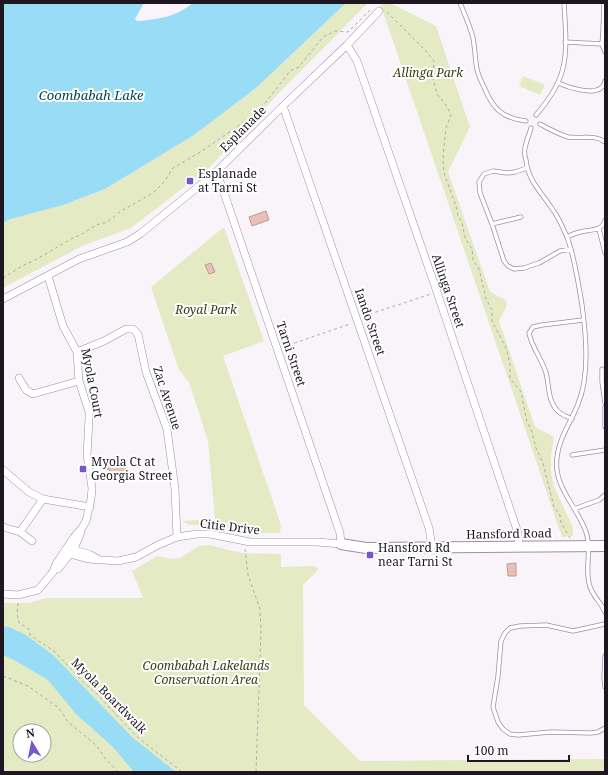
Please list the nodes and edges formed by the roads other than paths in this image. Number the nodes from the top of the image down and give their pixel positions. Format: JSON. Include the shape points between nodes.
{"nodes":[{"id":1,"x":460,"y":3,"type":"edge"},
{"id":2,"x":564,"y":3,"type":"edge"},
{"id":3,"x":604,"y":3,"type":"edge"},
{"id":4,"x":376,"y":9,"type":"road end"},
{"id":5,"x":565,"y":42,"type":"junction"},
{"id":6,"x":602,"y":44,"type":"junction"},
{"id":7,"x":347,"y":46,"type":"junction"},
{"id":8,"x":605,"y":52,"type":"edge"},
{"id":9,"x":605,"y":81,"type":"edge"},
{"id":10,"x":558,"y":83,"type":"junction"},
{"id":11,"x":283,"y":106,"type":"junction"},
{"id":12,"x":536,"y":116,"type":"dead end"},
{"id":13,"x":526,"y":121,"type":"dead end"},
{"id":14,"x":540,"y":124,"type":"dead end"},
{"id":15,"x":531,"y":128,"type":"dead end"},
{"id":16,"x":605,"y":142,"type":"edge"},
{"id":17,"x":527,"y":168,"type":"junction"},
{"id":18,"x":215,"y":173,"type":"junction"},
{"id":19,"x":521,"y":217,"type":"dead end"},
{"id":20,"x":605,"y":220,"type":"edge"},
{"id":21,"x":492,"y":224,"type":"junction"},
{"id":22,"x":599,"y":229,"type":"junction"},
{"id":23,"x":567,"y":237,"type":"junction"},
{"id":24,"x":571,"y":249,"type":"junction"},
{"id":25,"x":605,"y":252,"type":"edge"},
{"id":26,"x":48,"y":276,"type":"junction"},
{"id":27,"x":3,"y":299,"type":"edge"},
{"id":28,"x":583,"y":320,"type":"junction"},
{"id":29,"x":77,"y":352,"type":"junction"},
{"id":30,"x":602,"y":369,"type":"dead end"},
{"id":31,"x":18,"y":378,"type":"dead end"},
{"id":32,"x":78,"y":381,"type":"junction"},
{"id":33,"x":605,"y":403,"type":"edge"},
{"id":34,"x":605,"y":407,"type":"edge"},
{"id":35,"x":572,"y":418,"type":"junction"},
{"id":36,"x":605,"y":427,"type":"edge"},
{"id":37,"x":605,"y":450,"type":"edge"},
{"id":38,"x":572,"y":455,"type":"dead end"},
{"id":39,"x":3,"y":470,"type":"edge"},
{"id":40,"x":605,"y":495,"type":"edge"},
{"id":41,"x":43,"y":499,"type":"junction"},
{"id":42,"x":90,"y":507,"type":"junction"},
{"id":43,"x":574,"y":509,"type":"junction"},
{"id":44,"x":3,"y":527,"type":"edge"},
{"id":45,"x":20,"y":532,"type":"junction"},
{"id":46,"x":177,"y":537,"type":"junction"},
{"id":47,"x":32,"y":541,"type":"dead end"},
{"id":48,"x":588,"y":542,"type":"junction"},
{"id":49,"x":341,"y":544,"type":"junction"},
{"id":50,"x":605,"y":546,"type":"edge"},
{"id":51,"x":519,"y":547,"type":"junction"},
{"id":52,"x":432,"y":548,"type":"junction"},
{"id":53,"x":69,"y":550,"type":"junction"},
{"id":54,"x":3,"y":594,"type":"edge"},
{"id":55,"x":605,"y":612,"type":"edge"},
{"id":56,"x":605,"y":624,"type":"edge"},
{"id":57,"x":605,"y":656,"type":"edge"},
{"id":58,"x":605,"y":687,"type":"edge"},
{"id":59,"x":605,"y":728,"type":"edge"}],
"edges":[{"from":1,"to":13,"type":"lane","via":[[473,40],[477,71],[488,98],[501,113]]},
{"from":2,"to":5,"type":"lane"},
{"from":3,"to":6,"type":"lane"},
{"from":4,"to":7,"type":"street","name":"Esplanade"},
{"from":5,"to":6,"type":"lane"},
{"from":5,"to":10,"type":"lane","via":[[563,67]]},
{"from":6,"to":8,"type":"lane"},
{"from":7,"to":11,"type":"street","name":"Esplanade"},
{"from":7,"to":51,"type":"street","name":"Allinga Street","via":[[357,60],[437,292],[518,533]]},
{"from":9,"to":10,"type":"lane","via":[[599,89],[587,91]]},
{"from":10,"to":12,"type":"lane","via":[[551,98]]},
{"from":11,"to":18,"type":"street","name":"Esplanade"},
{"from":11,"to":52,"type":"street","name":"Iando Street","via":[[429,528]]},
{"from":14,"to":16,"type":"lane","via":[[559,134],[596,138]]},
{"from":15,"to":17,"type":"lane","via":[[524,149]]},
{"from":17,"to":21,"type":"lane","via":[[507,173],[493,171],[484,174],[479,182],[480,193]]},
{"from":17,"to":23,"type":"lane"},
{"from":18,"to":26,"type":"street","name":"Esplanade","via":[[134,239],[87,255]]},
{"from":18,"to":49,"type":"street","name":"Tarni Street","via":[[221,184],[340,533]]},
{"from":19,"to":21,"type":"lane"},
{"from":20,"to":22,"type":"lane"},
{"from":21,"to":24,"type":"lane","via":[[504,261],[514,269],[540,263],[560,251]]},
{"from":22,"to":23,"type":"lane","via":[[578,232]]},
{"from":22,"to":25,"type":"lane"},
{"from":23,"to":24,"type":"lane"},
{"from":24,"to":28,"type":"lane"},
{"from":26,"to":27,"type":"street","name":"Esplanade"},
{"from":26,"to":29,"type":"street","name":"Myola Court","via":[[63,326]]},
{"from":28,"to":35,"type":"lane","via":[[585,381]]},
{"from":28,"to":35,"type":"lane","via":[[533,327],[529,333],[546,373],[555,409]]},
{"from":29,"to":32,"type":"street","name":"Myola Court"},
{"from":29,"to":46,"type":"street","name":"Zac Avenue","via":[[126,329],[133,329],[138,334],[146,372],[167,429],[175,489]]},
{"from":30,"to":33,"type":"lane"},
{"from":31,"to":32,"type":"street","via":[[26,390],[33,394]]},
{"from":32,"to":42,"type":"street","name":"Myola Court","via":[[88,406],[89,416],[87,455],[92,492]]},
{"from":34,"to":36,"type":"lane"},
{"from":35,"to":43,"type":"lane","via":[[559,445],[557,458],[559,483]]},
{"from":37,"to":38,"type":"lane"},
{"from":39,"to":41,"type":"street","via":[[29,492]]},
{"from":40,"to":43,"type":"lane","via":[[599,500]]},
{"from":41,"to":42,"type":"street"},
{"from":41,"to":45,"type":"street"},
{"from":42,"to":53,"type":"street","name":"Myola Court","via":[[82,528]]},
{"from":43,"to":48,"type":"lane","via":[[586,531]]},
{"from":44,"to":45,"type":"street"},
{"from":45,"to":47,"type":"street"},
{"from":46,"to":49,"type":"street","name":"Citie Drive","via":[[204,534],[250,542]]},
{"from":46,"to":53,"type":"street","name":"Citie Drive","via":[[131,558],[118,561],[98,559],[89,554]]},
{"from":48,"to":50,"type":"street","name":"Hansford Road"},
{"from":48,"to":51,"type":"street","name":"Hansford Road"},
{"from":48,"to":55,"type":"lane","via":[[588,582]]},
{"from":49,"to":52,"type":"street","name":"Hansford Road","via":[[366,548]]},
{"from":51,"to":52,"type":"street","name":"Hansford Road"},
{"from":53,"to":54,"type":"street","name":"Myola Court","via":[[57,570],[38,590],[18,595]]},
{"from":56,"to":59,"type":"lane","via":[[573,631],[546,625],[510,628],[501,641],[493,707],[498,722],[510,734],[591,733]]},
{"from":57,"to":58,"type":"lane"}]}
